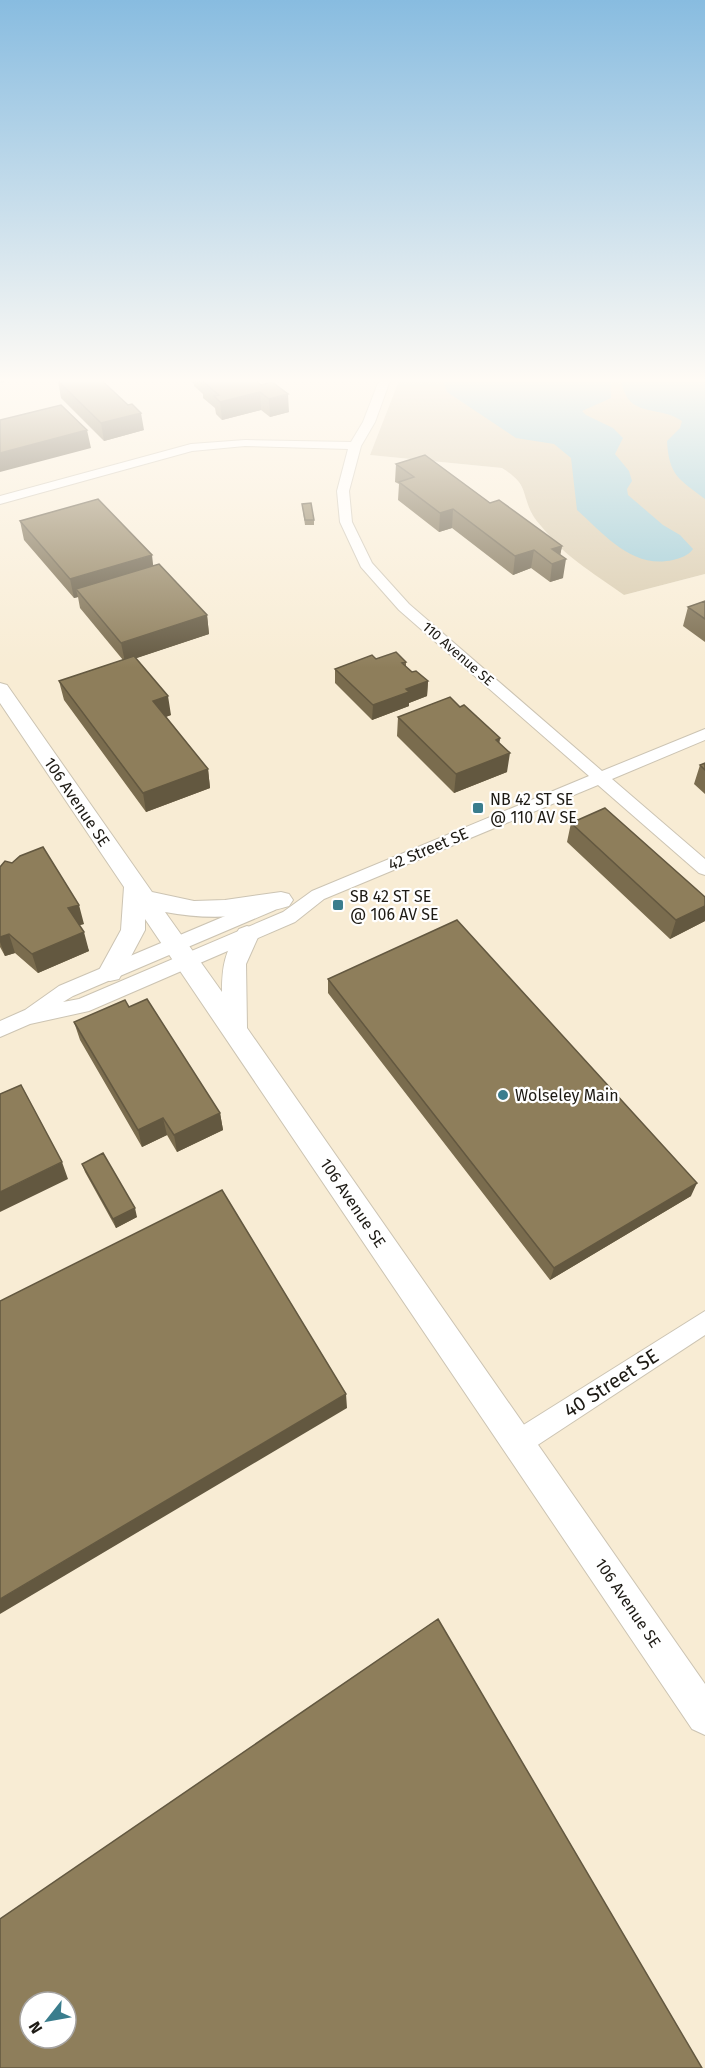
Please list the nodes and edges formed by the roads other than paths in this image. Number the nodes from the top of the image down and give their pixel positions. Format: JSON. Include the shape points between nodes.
{"nodes":[{"id":1,"x":94,"y":475,"type":"edge"},
{"id":2,"x":347,"y":475,"type":"edge"},
{"id":3,"x":0,"y":500,"type":"edge"},
{"id":4,"x":0,"y":689,"type":"edge"},
{"id":5,"x":705,"y":734,"type":"edge"},
{"id":6,"x":599,"y":778,"type":"junction"},
{"id":7,"x":705,"y":869,"type":"edge"},
{"id":8,"x":140,"y":893,"type":"junction"},
{"id":9,"x":318,"y":895,"type":"junction"},
{"id":10,"x":281,"y":900,"type":"junction"},
{"id":11,"x":247,"y":935,"type":"junction"},
{"id":12,"x":180,"y":953,"type":"junction"},
{"id":13,"x":110,"y":972,"type":"junction"},
{"id":14,"x":27,"y":1017,"type":"junction"},
{"id":15,"x":0,"y":1029,"type":"edge"},
{"id":16,"x":234,"y":1031,"type":"junction"},
{"id":17,"x":705,"y":1323,"type":"edge"},
{"id":18,"x":518,"y":1443,"type":"junction"},
{"id":19,"x":705,"y":1716,"type":"edge"}],
"edges":[{"from":1,"to":3,"type":"street"},
{"from":2,"to":6,"type":"street","name":"110 Avenue SE","via":[[343,491],[346,522],[366,564],[404,607]]},
{"from":4,"to":8,"type":"street","name":"106 Avenue SE"},
{"from":5,"to":6,"type":"street","name":"42 Street SE"},
{"from":6,"to":7,"type":"street","name":"110 Avenue SE"},
{"from":6,"to":9,"type":"street","name":"42 Street SE"},
{"from":8,"to":10,"type":"street","via":[[194,909]]},
{"from":8,"to":12,"type":"street","name":"106 Avenue SE"},
{"from":8,"to":13,"type":"street","via":[[133,930]]},
{"from":9,"to":10,"type":"street","name":"42 Street SE"},
{"from":9,"to":11,"type":"street","name":"42 Street SE","via":[[290,917]]},
{"from":10,"to":12,"type":"street","name":"42 Street SE"},
{"from":11,"to":12,"type":"street","name":"42 Street SE"},
{"from":11,"to":16,"type":"street","via":[[234,964]]},
{"from":12,"to":13,"type":"street","name":"42 Street SE"},
{"from":12,"to":14,"type":"street","name":"42 Street SE","via":[[82,1006]]},
{"from":12,"to":16,"type":"street","name":"106 Avenue SE"},
{"from":13,"to":14,"type":"street","name":"42 Street SE","via":[[66,991]]},
{"from":14,"to":15,"type":"street","name":"42 Street SE"},
{"from":16,"to":18,"type":"street","name":"106 Avenue SE"},
{"from":17,"to":18,"type":"street","name":"40 Street SE"},
{"from":18,"to":19,"type":"street","name":"106 Avenue SE"}]}
